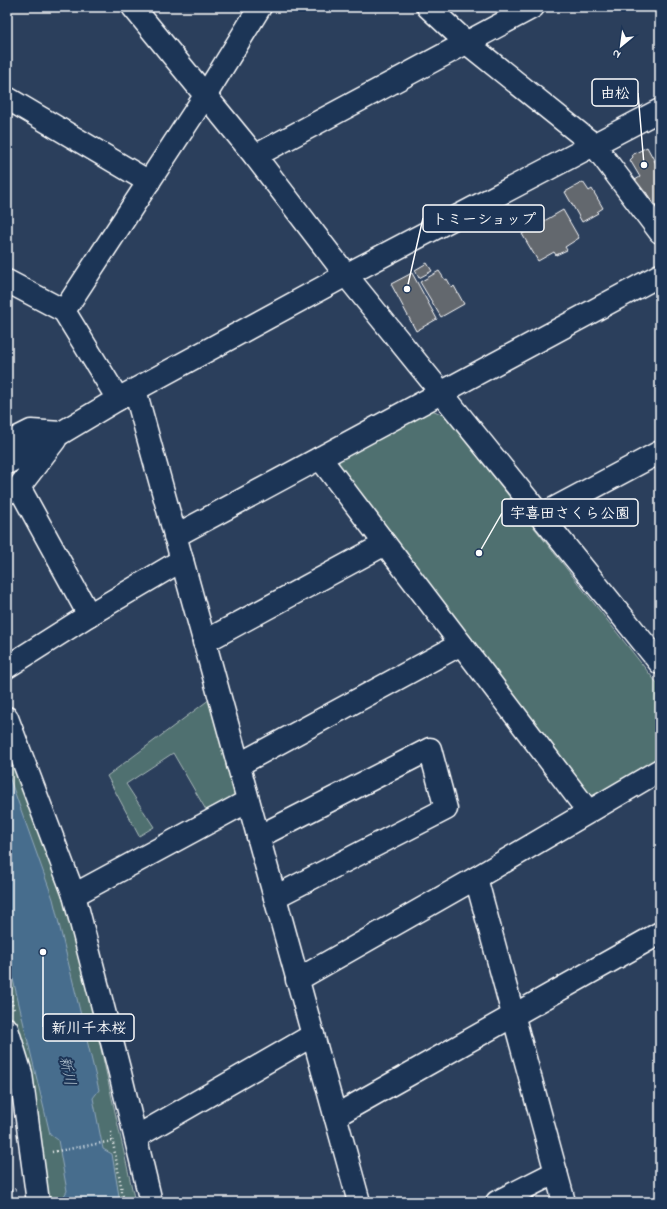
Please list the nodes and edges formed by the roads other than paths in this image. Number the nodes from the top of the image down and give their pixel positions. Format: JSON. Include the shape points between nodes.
{"nodes":[{"id":1,"x":260,"y":7,"type":"edge"},
{"id":2,"x":428,"y":7,"type":"edge"},
{"id":3,"x":534,"y":7,"type":"edge"},
{"id":4,"x":141,"y":10,"type":"edge"},
{"id":5,"x":467,"y":43,"type":"junction"},
{"id":6,"x":205,"y":96,"type":"junction"},
{"id":7,"x":7,"y":98,"type":"edge"},
{"id":8,"x":660,"y":110,"type":"edge"},
{"id":9,"x":594,"y":145,"type":"junction"},
{"id":10,"x":255,"y":156,"type":"junction"},
{"id":11,"x":149,"y":182,"type":"junction"},
{"id":12,"x":660,"y":232,"type":"edge"},
{"id":13,"x":346,"y":275,"type":"junction"},
{"id":14,"x":660,"y":275,"type":"edge"},
{"id":15,"x":7,"y":281,"type":"edge"},
{"id":16,"x":64,"y":311,"type":"junction"},
{"id":17,"x":441,"y":393,"type":"junction"},
{"id":18,"x":127,"y":394,"type":"junction"},
{"id":19,"x":61,"y":433,"type":"junction"},
{"id":20,"x":7,"y":443,"type":"edge"},
{"id":21,"x":660,"y":452,"type":"edge"},
{"id":22,"x":320,"y":458,"type":"junction"},
{"id":23,"x":7,"y":463,"type":"edge"},
{"id":24,"x":13,"y":490,"type":"edge"},
{"id":25,"x":540,"y":516,"type":"junction"},
{"id":26,"x":175,"y":536,"type":"junction"},
{"id":27,"x":385,"y":544,"type":"junction"},
{"id":28,"x":182,"y":560,"type":"junction"},
{"id":29,"x":89,"y":615,"type":"junction"},
{"id":30,"x":204,"y":642,"type":"junction"},
{"id":31,"x":462,"y":644,"type":"junction"},
{"id":32,"x":660,"y":664,"type":"edge"},
{"id":33,"x":7,"y":667,"type":"edge"},
{"id":34,"x":7,"y":718,"type":"edge"},
{"id":35,"x":238,"y":765,"type":"junction"},
{"id":36,"x":660,"y":770,"type":"edge"},
{"id":37,"x":248,"y":801,"type":"junction"},
{"id":38,"x":588,"y":811,"type":"junction"},
{"id":39,"x":258,"y":837,"type":"junction"},
{"id":40,"x":476,"y":878,"type":"junction"},
{"id":41,"x":74,"y":895,"type":"junction"},
{"id":42,"x":275,"y":896,"type":"junction"},
{"id":43,"x":660,"y":933,"type":"edge"},
{"id":44,"x":297,"y":980,"type":"junction"},
{"id":45,"x":513,"y":1016,"type":"junction"},
{"id":46,"x":7,"y":1029,"type":"edge"},
{"id":47,"x":313,"y":1035,"type":"junction"},
{"id":48,"x":335,"y":1116,"type":"junction"},
{"id":49,"x":136,"y":1137,"type":"junction"},
{"id":50,"x":556,"y":1172,"type":"junction"},
{"id":51,"x":38,"y":1202,"type":"edge"},
{"id":52,"x":151,"y":1202,"type":"edge"},
{"id":53,"x":359,"y":1202,"type":"edge"},
{"id":54,"x":497,"y":1202,"type":"edge"},
{"id":55,"x":564,"y":1202,"type":"edge"}],
"edges":[{"from":1,"to":6,"type":"street"},
{"from":2,"to":5,"type":"street"},
{"from":3,"to":5,"type":"street"},
{"from":4,"to":6,"type":"street"},
{"from":5,"to":9,"type":"street"},
{"from":5,"to":10,"type":"street"},
{"from":6,"to":10,"type":"street"},
{"from":6,"to":11,"type":"street"},
{"from":7,"to":11,"type":"street"},
{"from":8,"to":9,"type":"street"},
{"from":9,"to":12,"type":"street"},
{"from":9,"to":13,"type":"street"},
{"from":10,"to":13,"type":"street"},
{"from":11,"to":16,"type":"street"},
{"from":13,"to":17,"type":"street"},
{"from":13,"to":18,"type":"street"},
{"from":14,"to":17,"type":"street"},
{"from":15,"to":16,"type":"street"},
{"from":16,"to":18,"type":"street"},
{"from":17,"to":22,"type":"street"},
{"from":17,"to":25,"type":"street"},
{"from":18,"to":19,"type":"street"},
{"from":18,"to":26,"type":"street"},
{"from":19,"to":20,"type":"street","via":[[31,431]]},
{"from":19,"to":23,"type":"street"},
{"from":19,"to":24,"type":"street"},
{"from":21,"to":25,"type":"street"},
{"from":22,"to":26,"type":"street"},
{"from":22,"to":27,"type":"street"},
{"from":24,"to":29,"type":"street"},
{"from":25,"to":32,"type":"street"},
{"from":26,"to":28,"type":"street"},
{"from":27,"to":30,"type":"street"},
{"from":27,"to":31,"type":"street"},
{"from":28,"to":29,"type":"street"},
{"from":28,"to":30,"type":"street"},
{"from":29,"to":33,"type":"street"},
{"from":30,"to":35,"type":"street"},
{"from":31,"to":35,"type":"street"},
{"from":31,"to":38,"type":"street"},
{"from":34,"to":41,"type":"street"},
{"from":35,"to":37,"type":"street"},
{"from":36,"to":38,"type":"street"},
{"from":37,"to":39,"type":"street"},
{"from":37,"to":41,"type":"street"},
{"from":38,"to":40,"type":"street"},
{"from":39,"to":42,"type":"street"},
{"from":39,"to":42,"type":"street","via":[[430,749],[446,809]]},
{"from":40,"to":44,"type":"street"},
{"from":40,"to":45,"type":"street"},
{"from":41,"to":49,"type":"street"},
{"from":42,"to":44,"type":"street"},
{"from":43,"to":45,"type":"street"},
{"from":44,"to":47,"type":"street"},
{"from":45,"to":48,"type":"street"},
{"from":45,"to":50,"type":"street"},
{"from":46,"to":51,"type":"street","via":[[21,1074]]},
{"from":47,"to":48,"type":"street"},
{"from":47,"to":49,"type":"street"},
{"from":48,"to":53,"type":"street"},
{"from":49,"to":52,"type":"street"},
{"from":50,"to":54,"type":"street"},
{"from":50,"to":55,"type":"street"}]}
